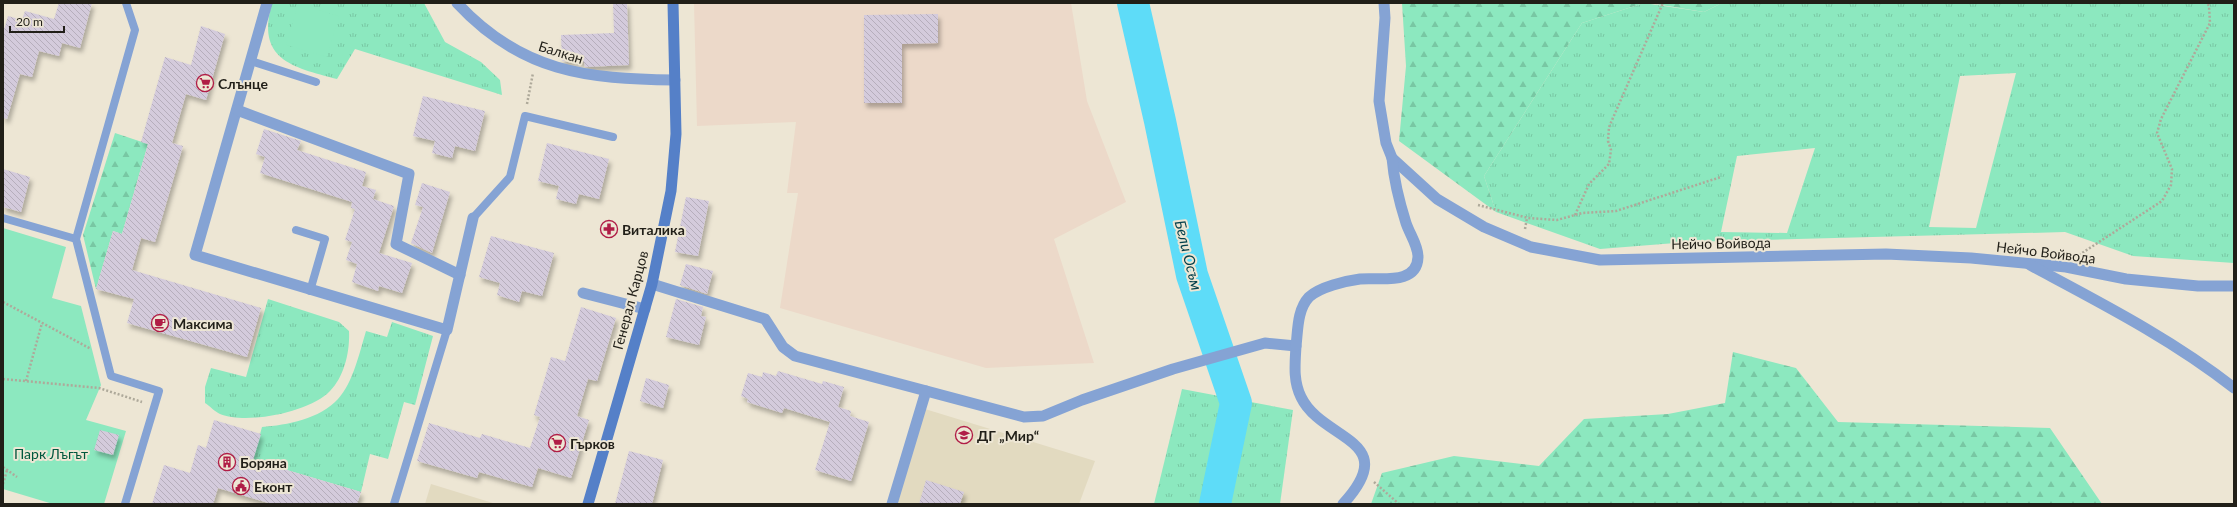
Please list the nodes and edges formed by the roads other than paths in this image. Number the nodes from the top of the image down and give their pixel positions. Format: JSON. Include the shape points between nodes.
{"nodes":[{"id":1,"x":126,"y":3,"type":"edge"},
{"id":2,"x":267,"y":3,"type":"edge"},
{"id":3,"x":457,"y":3,"type":"edge"},
{"id":4,"x":673,"y":3,"type":"edge"},
{"id":5,"x":1384,"y":3,"type":"edge"},
{"id":6,"x":251,"y":61,"type":"junction"},
{"id":7,"x":675,"y":80,"type":"junction"},
{"id":8,"x":316,"y":82,"type":"dead end"},
{"id":9,"x":237,"y":110,"type":"junction"},
{"id":10,"x":613,"y":137,"type":"dead end"},
{"id":11,"x":1392,"y":158,"type":"junction"},
{"id":12,"x":3,"y":218,"type":"edge"},
{"id":13,"x":473,"y":218,"type":"joint"},
{"id":14,"x":296,"y":230,"type":"dead end"},
{"id":15,"x":76,"y":239,"type":"junction"},
{"id":16,"x":2024,"y":262,"type":"junction"},
{"id":17,"x":460,"y":275,"type":"junction"},
{"id":18,"x":652,"y":284,"type":"junction"},
{"id":19,"x":2234,"y":286,"type":"edge"},
{"id":20,"x":310,"y":290,"type":"junction"},
{"id":21,"x":583,"y":293,"type":"dead end"},
{"id":22,"x":645,"y":308,"type":"junction"},
{"id":23,"x":447,"y":330,"type":"junction"},
{"id":24,"x":1296,"y":346,"type":"junction"},
{"id":25,"x":2234,"y":388,"type":"edge"},
{"id":26,"x":926,"y":391,"type":"junction"},
{"id":27,"x":125,"y":504,"type":"edge"},
{"id":28,"x":394,"y":504,"type":"edge"},
{"id":29,"x":588,"y":504,"type":"edge"},
{"id":30,"x":892,"y":504,"type":"edge"},
{"id":31,"x":1343,"y":504,"type":"edge"}],
"edges":[{"from":1,"to":15,"type":"lane","via":[[135,30]]},
{"from":2,"to":6,"type":"street"},
{"from":3,"to":7,"type":"street","name":"Балкан","via":[[498,40],[535,60],[604,78]]},
{"from":4,"to":7,"type":"main road","name":"Генерал Карцов"},
{"from":5,"to":11,"type":"street","name":"Нейчо Войвода","via":[[1379,101],[1386,142]]},
{"from":6,"to":8,"type":"lane"},
{"from":6,"to":9,"type":"street"},
{"from":7,"to":18,"type":"main road","name":"Генерал Карцов","via":[[676,134],[671,191]]},
{"from":9,"to":17,"type":"street","via":[[409,174],[396,244]]},
{"from":9,"to":20,"type":"street","via":[[195,255]]},
{"from":10,"to":13,"type":"lane","via":[[525,116],[510,177]]},
{"from":11,"to":16,"type":"street","name":"Нейчо Войвода","via":[[1437,199],[1484,227],[1531,247],[1600,260],[1886,254]]},
{"from":11,"to":24,"type":"street","via":[[1395,186],[1407,226],[1416,244],[1416,266],[1409,275],[1400,278],[1360,279],[1309,297],[1300,311]]},
{"from":12,"to":15,"type":"lane"},
{"from":13,"to":17,"type":"street"},
{"from":14,"to":20,"type":"lane","via":[[325,239]]},
{"from":15,"to":27,"type":"lane","via":[[111,376],[159,391]]},
{"from":16,"to":19,"type":"street","name":"Нейчо Войвода","via":[[2126,278],[2198,286]]},
{"from":16,"to":25,"type":"street","via":[[2133,322],[2211,370]]},
{"from":17,"to":23,"type":"street"},
{"from":18,"to":22,"type":"main road","name":"Генерал Карцов"},
{"from":18,"to":26,"type":"street","via":[[765,319],[783,347],[795,356]]},
{"from":20,"to":23,"type":"street"},
{"from":21,"to":22,"type":"street"},
{"from":22,"to":29,"type":"main road","name":"Генерал Карцов"},
{"from":23,"to":28,"type":"lane"},
{"from":24,"to":26,"type":"street","via":[[1265,343],[1082,400],[1043,416],[1024,417]]},
{"from":24,"to":31,"type":"street","via":[[1295,380],[1302,399],[1314,413],[1360,448],[1364,459],[1364,472],[1359,487]]},
{"from":26,"to":30,"type":"street"}]}
